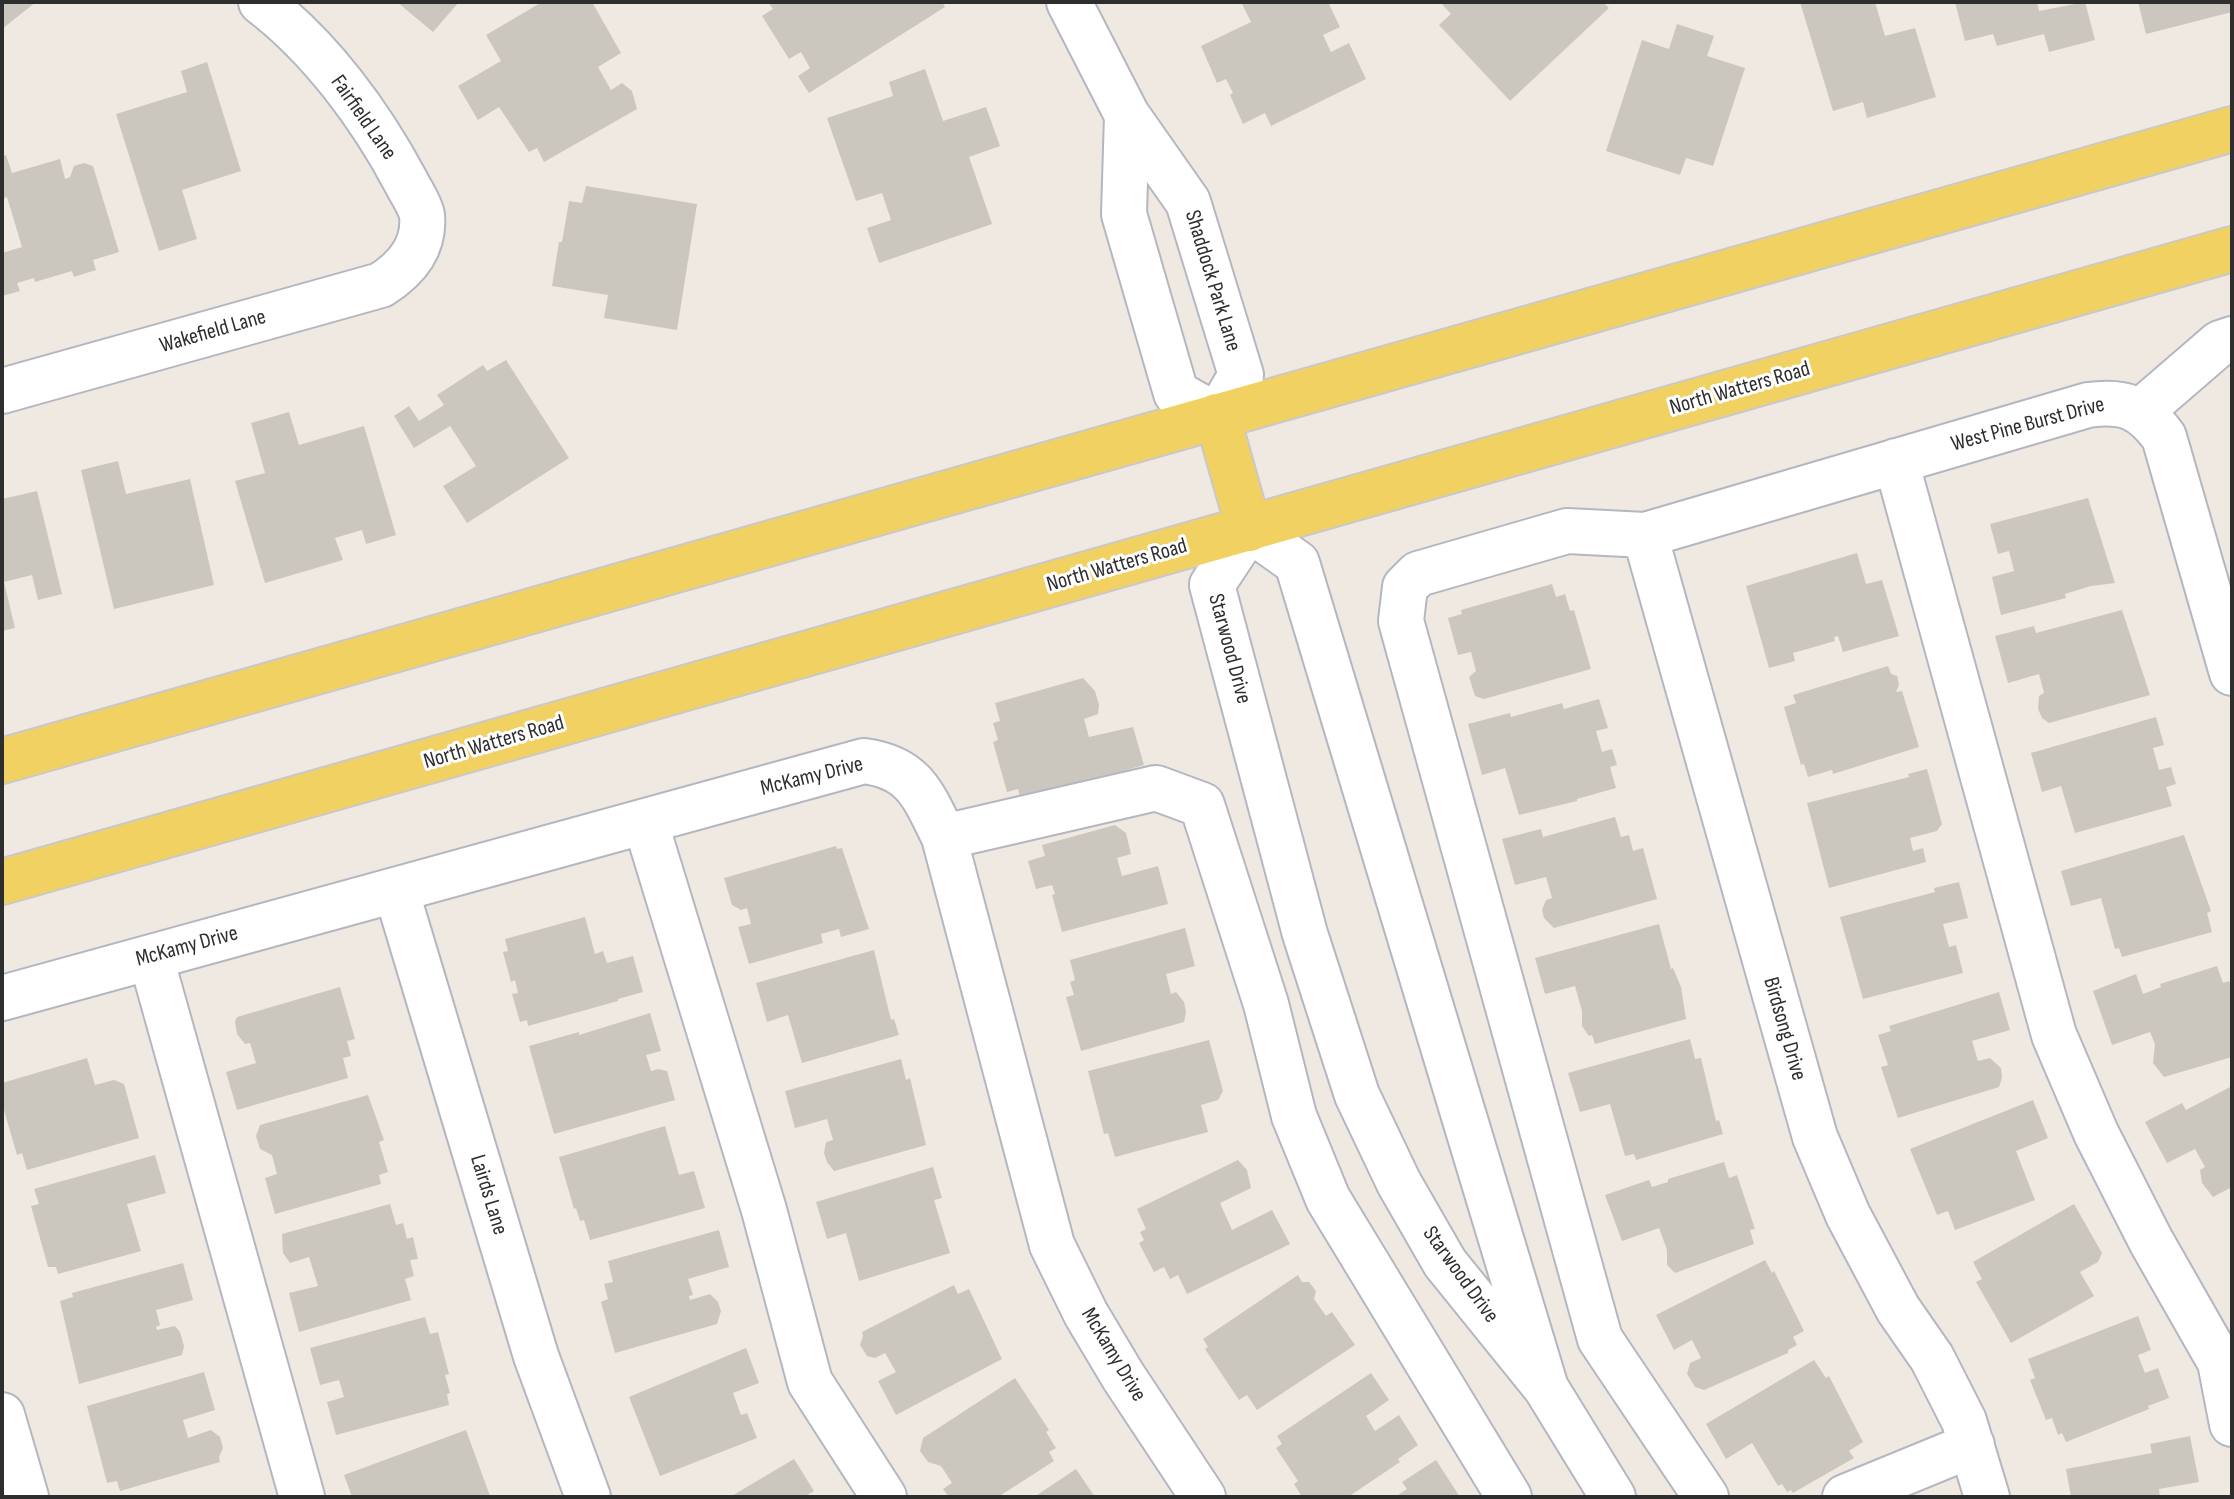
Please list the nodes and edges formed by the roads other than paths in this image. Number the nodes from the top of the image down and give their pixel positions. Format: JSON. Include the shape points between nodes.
{"nodes":[{"id":1,"x":261,"y":2,"type":"edge"},
{"id":2,"x":1069,"y":2,"type":"edge"},
{"id":3,"x":1127,"y":115,"type":"junction"},
{"id":4,"x":2232,"y":129,"type":"edge"},
{"id":5,"x":2232,"y":249,"type":"edge"},
{"id":6,"x":414,"y":256,"type":"joint"},
{"id":7,"x":2232,"y":339,"type":"edge"},
{"id":8,"x":2,"y":391,"type":"edge"},
{"id":9,"x":2140,"y":412,"type":"junction"},
{"id":10,"x":1217,"y":416,"type":"junction"},
{"id":11,"x":1896,"y":461,"type":"junction"},
{"id":12,"x":1249,"y":529,"type":"junction"},
{"id":13,"x":1645,"y":535,"type":"junction"},
{"id":14,"x":2224,"y":615,"type":"edge"},
{"id":15,"x":2232,"y":673,"type":"edge"},
{"id":16,"x":2,"y":761,"type":"edge"},
{"id":17,"x":645,"y":821,"type":"junction"},
{"id":18,"x":944,"y":837,"type":"junction"},
{"id":19,"x":2,"y":882,"type":"edge"},
{"id":20,"x":396,"y":890,"type":"junction"},
{"id":21,"x":151,"y":958,"type":"junction"},
{"id":22,"x":2,"y":998,"type":"edge"},
{"id":23,"x":1546,"y":1388,"type":"junction"},
{"id":24,"x":2,"y":1415,"type":"edge"},
{"id":25,"x":2232,"y":1424,"type":"edge"},
{"id":26,"x":1972,"y":1445,"type":"junction"},
{"id":27,"x":26,"y":1497,"type":"edge"},
{"id":28,"x":302,"y":1497,"type":"edge"},
{"id":29,"x":588,"y":1497,"type":"edge"},
{"id":30,"x":884,"y":1497,"type":"edge"},
{"id":31,"x":1203,"y":1497,"type":"edge"},
{"id":32,"x":1509,"y":1497,"type":"edge"},
{"id":33,"x":1613,"y":1497,"type":"edge"},
{"id":34,"x":1706,"y":1497,"type":"edge"},
{"id":35,"x":1845,"y":1497,"type":"edge"},
{"id":36,"x":1987,"y":1497,"type":"edge"}],
"edges":[{"from":1,"to":6,"type":"street","name":"Fairfield Lane","via":[[344,87],[391,155],[422,213]]},
{"from":2,"to":3,"type":"street","name":"Shaddock Park Lane"},
{"from":3,"to":10,"type":"street","name":"Shaddock Park Lane","via":[[1124,214],[1176,393]]},
{"from":3,"to":10,"type":"street","name":"Shaddock Park Lane","via":[[1188,202],[1241,375]]},
{"from":4,"to":10,"type":"main road"},
{"from":5,"to":12,"type":"main road","name":"North Watters Road"},
{"from":6,"to":8,"type":"street","name":"Wakefield Lane","via":[[381,285]]},
{"from":7,"to":9,"type":"street","via":[[2220,343]]},
{"from":9,"to":11,"type":"street","name":"West Pine Burst Drive","via":[[2110,402],[2088,405]]},
{"from":9,"to":14,"type":"street","via":[[2164,437]]},
{"from":10,"to":12,"type":"main road"},
{"from":10,"to":16,"type":"main road"},
{"from":11,"to":13,"type":"street","name":"West Pine Burst Drive"},
{"from":11,"to":25,"type":"street","via":[[2054,1035],[2109,1160],[2220,1362]]},
{"from":12,"to":19,"type":"main road","name":"North Watters Road"},
{"from":12,"to":23,"type":"street","name":"Starwood Drive","via":[[1297,563]]},
{"from":12,"to":23,"type":"street","name":"Starwood Drive","via":[[1212,585],[1305,934],[1357,1095],[1445,1263]]},
{"from":13,"to":26,"type":"street","name":"Birdsong Drive","via":[[1815,1137],[1848,1215],[1898,1309],[1932,1358]]},
{"from":13,"to":34,"type":"street","name":"West Pine Burst Drive","via":[[1567,531],[1418,574],[1405,587],[1401,621],[1600,1339]]},
{"from":14,"to":15,"type":"street"},
{"from":17,"to":18,"type":"street","name":"McKamy Drive","via":[[864,761],[905,774],[920,790]]},
{"from":17,"to":20,"type":"street","name":"McKamy Drive"},
{"from":17,"to":30,"type":"street","via":[[764,1210],[810,1382]]},
{"from":18,"to":31,"type":"street","name":"McKamy Drive","via":[[1052,1245],[1123,1376]]},
{"from":18,"to":32,"type":"street","via":[[1156,788],[1202,805],[1266,1004],[1294,1116],[1328,1199]]},
{"from":20,"to":21,"type":"street","name":"McKamy Drive"},
{"from":20,"to":29,"type":"street","name":"Lairds Lane","via":[[536,1356]]},
{"from":21,"to":22,"type":"street","name":"McKamy Drive"},
{"from":21,"to":28,"type":"street"},
{"from":23,"to":33,"type":"street","name":"Starwood Drive"},
{"from":24,"to":27,"type":"street"},
{"from":26,"to":35,"type":"street"},
{"from":26,"to":36,"type":"street","name":"Birdsong Drive"}]}
